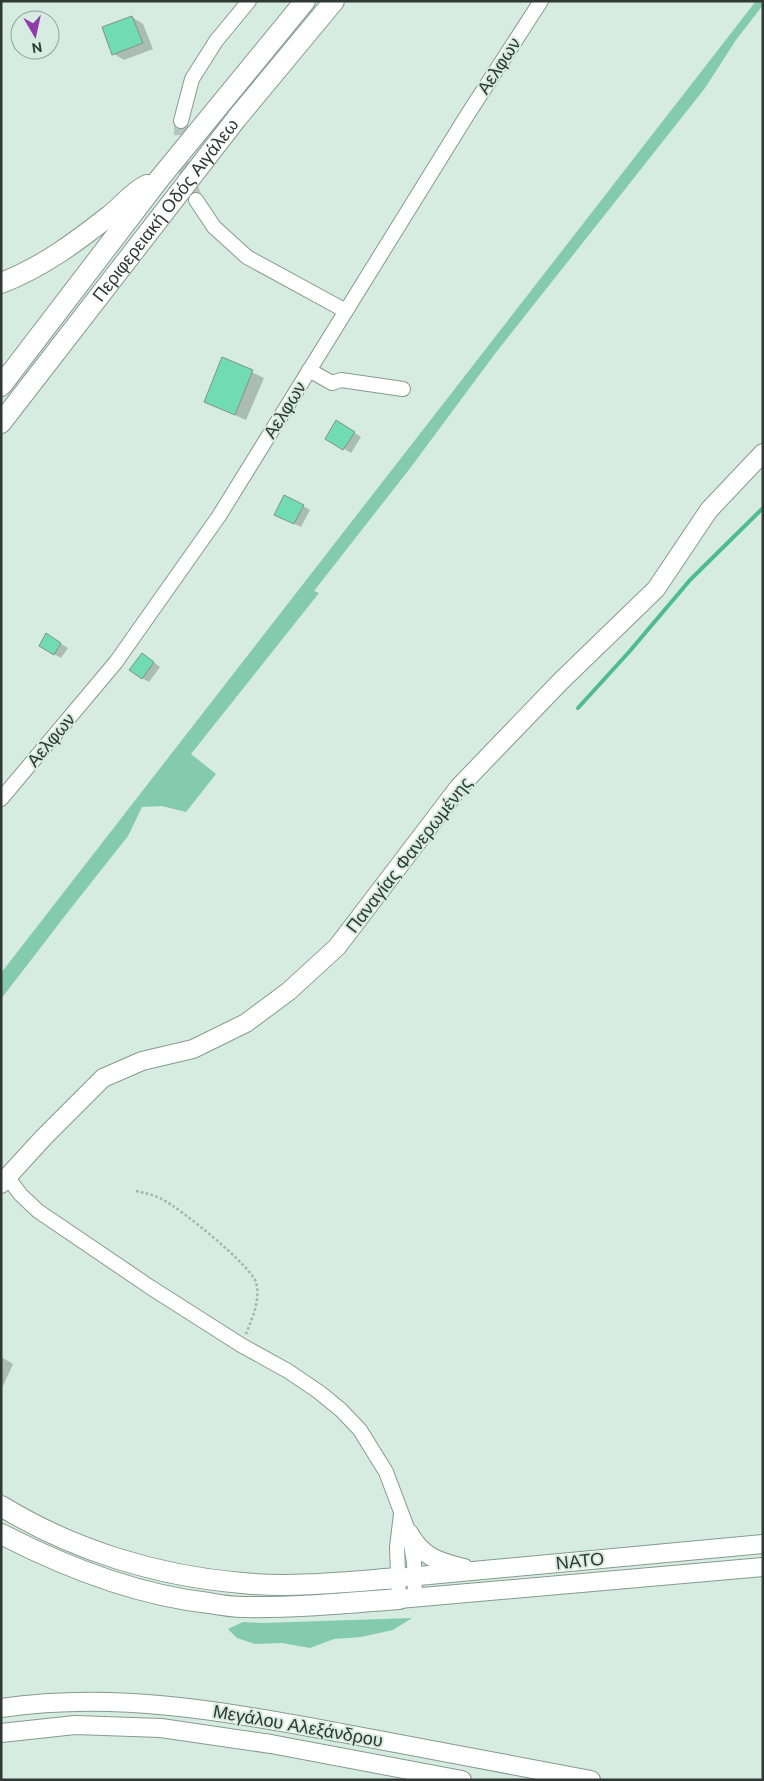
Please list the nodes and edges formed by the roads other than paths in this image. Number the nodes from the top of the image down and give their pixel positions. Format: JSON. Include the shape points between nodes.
{"nodes":[{"id":1,"x":249,"y":1,"type":"edge"},
{"id":2,"x":305,"y":1,"type":"edge"},
{"id":3,"x":334,"y":1,"type":"edge"},
{"id":4,"x":541,"y":1,"type":"edge"},
{"id":5,"x":181,"y":121,"type":"tunnel mouth"},
{"id":6,"x":160,"y":178,"type":"junction"},
{"id":7,"x":196,"y":200,"type":"tunnel mouth"},
{"id":8,"x":1,"y":283,"type":"edge"},
{"id":9,"x":346,"y":311,"type":"junction"},
{"id":10,"x":309,"y":370,"type":"junction"},
{"id":11,"x":1,"y":386,"type":"edge"},
{"id":12,"x":403,"y":389,"type":"dead end"},
{"id":13,"x":1,"y":422,"type":"edge"},
{"id":14,"x":763,"y":453,"type":"edge"},
{"id":15,"x":1,"y":799,"type":"edge"},
{"id":16,"x":5,"y":1181,"type":"edge"},
{"id":17,"x":1,"y":1506,"type":"edge"},
{"id":18,"x":401,"y":1514,"type":"junction"},
{"id":19,"x":409,"y":1533,"type":"junction"},
{"id":20,"x":1,"y":1534,"type":"edge"},
{"id":21,"x":763,"y":1544,"type":"edge"},
{"id":22,"x":763,"y":1567,"type":"edge"},
{"id":23,"x":480,"y":1571,"type":"junction"},
{"id":24,"x":406,"y":1577,"type":"junction"},
{"id":25,"x":407,"y":1599,"type":"junction"},
{"id":26,"x":1,"y":1708,"type":"edge"},
{"id":27,"x":1,"y":1732,"type":"edge"},
{"id":28,"x":462,"y":1780,"type":"edge"},
{"id":29,"x":592,"y":1780,"type":"edge"}],
"edges":[{"from":1,"to":5,"type":"street","via":[[216,41],[192,79]]},
{"from":2,"to":6,"type":"highway","name":"Περιφερειακή Οδός Αιγάλεω"},
{"from":3,"to":13,"type":"highway","name":"Περιφερειακή Οδός Αιγάλεω","via":[[237,118]]},
{"from":4,"to":9,"type":"street","name":"Αελφων"},
{"from":6,"to":8,"type":"highway","via":[[134,192],[111,215],[52,259]]},
{"from":6,"to":11,"type":"highway","name":"Περιφερειακή Οδός Αιγάλεω"},
{"from":7,"to":9,"type":"street","via":[[214,227],[247,257]]},
{"from":9,"to":10,"type":"street","name":"Αελφων"},
{"from":10,"to":12,"type":"street","via":[[332,383],[341,380]]},
{"from":10,"to":15,"type":"street","name":"Αελφων","via":[[220,516],[122,654]]},
{"from":14,"to":16,"type":"main road","name":"Παναγίας Φανερωμένης","via":[[709,510],[656,589],[459,787],[337,948],[289,991],[246,1023],[193,1049],[142,1061],[103,1078],[44,1136]]},
{"from":16,"to":18,"type":"street","via":[[38,1211],[150,1287],[288,1371],[341,1410],[360,1430],[386,1472]]},
{"from":17,"to":24,"type":"highway","via":[[58,1536],[130,1563],[184,1576],[243,1584],[304,1584]]},
{"from":18,"to":19,"type":"street"},
{"from":18,"to":24,"type":"street","via":[[397,1547]]},
{"from":19,"to":23,"type":"main road","via":[[426,1555],[446,1564]]},
{"from":19,"to":24,"type":"street"},
{"from":20,"to":25,"type":"highway","via":[[46,1557],[125,1586],[181,1600],[242,1607]]},
{"from":21,"to":23,"type":"main road","name":"ΝΑΤΟ"},
{"from":22,"to":25,"type":"main road","name":"ΝΑΤΟ"},
{"from":23,"to":24,"type":"main road","name":"ΝΑΤΟ"},
{"from":24,"to":25,"type":"street"},
{"from":26,"to":29,"type":"main road","name":"Μεγάλου Αλεξάνδρου","via":[[75,1701],[163,1704],[275,1721]]},
{"from":27,"to":28,"type":"main road","name":"Μεγάλου Αλεξάνδρου","via":[[75,1725],[161,1728],[271,1744]]}]}
